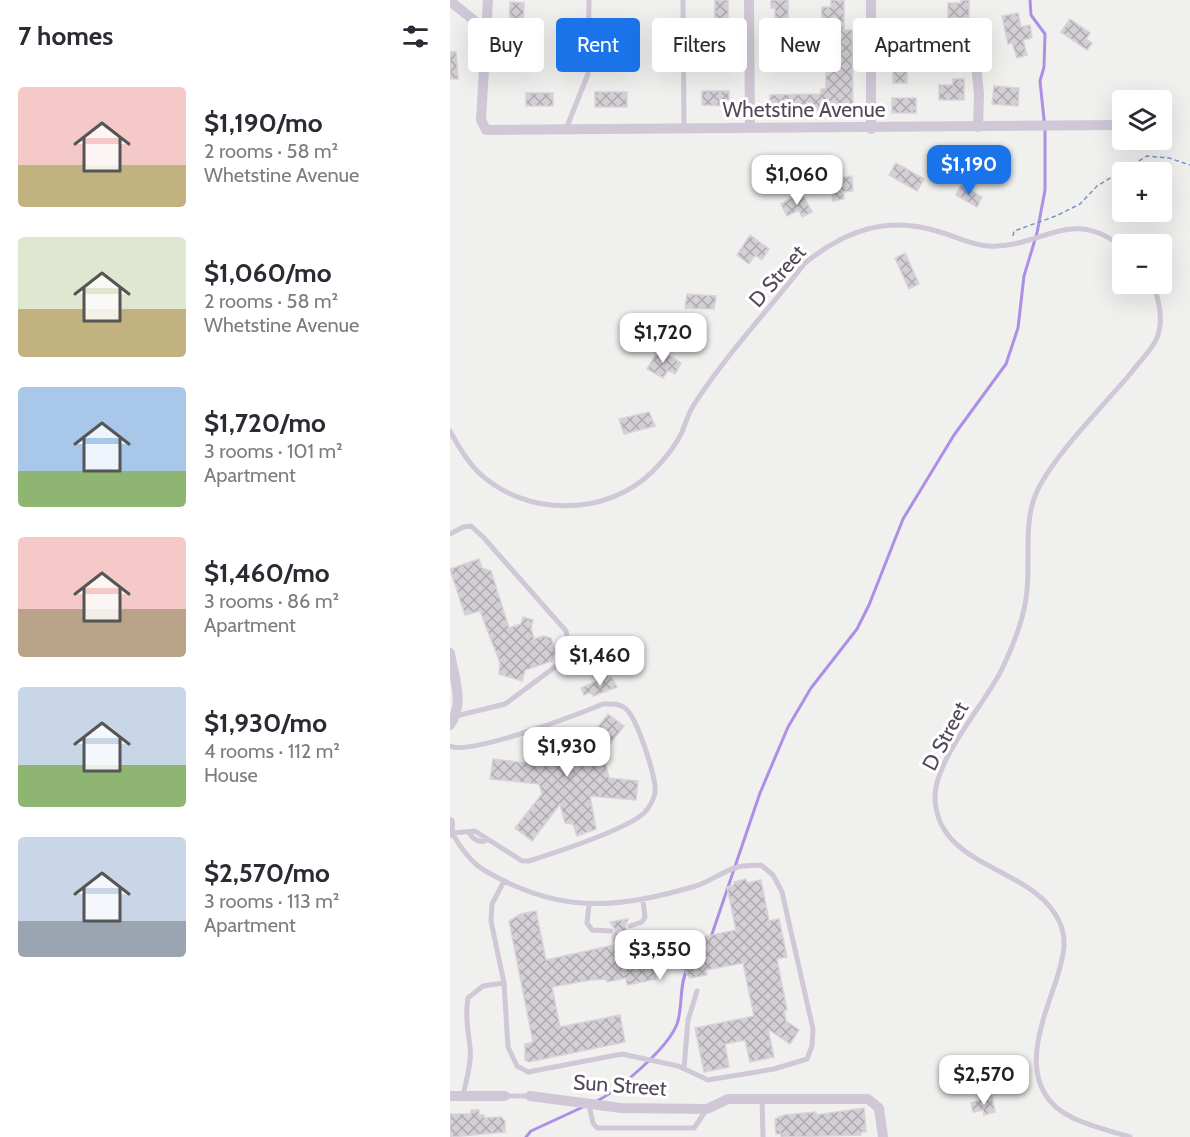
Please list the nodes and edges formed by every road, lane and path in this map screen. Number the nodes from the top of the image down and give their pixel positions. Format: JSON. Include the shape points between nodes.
{"nodes":[{"id":1,"x":488,"y":0,"type":"edge"},
{"id":2,"x":589,"y":0,"type":"edge"},
{"id":3,"x":683,"y":0,"type":"edge"},
{"id":4,"x":749,"y":0,"type":"edge"},
{"id":5,"x":871,"y":0,"type":"edge"},
{"id":6,"x":450,"y":1,"type":"edge"},
{"id":7,"x":471,"y":18,"type":"edge"},
{"id":8,"x":487,"y":18,"type":"edge"},
{"id":9,"x":484,"y":72,"type":"edge"},
{"id":10,"x":977,"y":72,"type":"edge"},
{"id":11,"x":1112,"y":125,"type":"edge"},
{"id":12,"x":978,"y":127,"type":"junction"},
{"id":13,"x":684,"y":128,"type":"junction"},
{"id":14,"x":750,"y":128,"type":"junction"},
{"id":15,"x":870,"y":129,"type":"junction"},
{"id":16,"x":565,"y":131,"type":"junction"},
{"id":17,"x":1190,"y":165,"type":"edge"},
{"id":18,"x":1112,"y":239,"type":"edge"},
{"id":19,"x":1011,"y":246,"type":"junction"},
{"id":20,"x":1157,"y":294,"type":"edge"},
{"id":21,"x":450,"y":431,"type":"edge"},
{"id":22,"x":450,"y":534,"type":"edge"},
{"id":23,"x":450,"y":653,"type":"edge"},
{"id":24,"x":453,"y":721,"type":"edge"},
{"id":25,"x":450,"y":746,"type":"edge"},
{"id":26,"x":451,"y":829,"type":"edge"},
{"id":27,"x":504,"y":881,"type":"junction"},
{"id":28,"x":643,"y":900,"type":"junction"},
{"id":29,"x":589,"y":905,"type":"junction"},
{"id":30,"x":630,"y":926,"type":"dead end"},
{"id":31,"x":611,"y":931,"type":"dead end"},
{"id":32,"x":504,"y":983,"type":"junction"},
{"id":33,"x":698,"y":991,"type":"dead end"},
{"id":34,"x":684,"y":1068,"type":"junction"},
{"id":35,"x":450,"y":1096,"type":"edge"},
{"id":36,"x":464,"y":1096,"type":"junction"},
{"id":37,"x":505,"y":1096,"type":"joint"},
{"id":38,"x":530,"y":1096,"type":"joint"},
{"id":39,"x":762,"y":1099,"type":"junction"},
{"id":40,"x":589,"y":1105,"type":"junction"},
{"id":41,"x":707,"y":1109,"type":"junction"},
{"id":42,"x":763,"y":1137,"type":"edge"},
{"id":43,"x":883,"y":1137,"type":"edge"},
{"id":44,"x":1130,"y":1137,"type":"edge"}],
"edges":[{"from":1,"to":8,"type":"street"},
{"from":2,"to":16,"type":"lane","via":[[588,74]]},
{"from":3,"to":13,"type":"lane"},
{"from":4,"to":14,"type":"street"},
{"from":5,"to":15,"type":"street"},
{"from":6,"to":7,"type":"street"},
{"from":9,"to":16,"type":"street","name":"Whetstine Avenue","via":[[481,120],[486,130]]},
{"from":10,"to":12,"type":"street"},
{"from":11,"to":12,"type":"street","name":"Whetstine Avenue"},
{"from":12,"to":15,"type":"street","name":"Whetstine Avenue"},
{"from":13,"to":14,"type":"street","name":"Whetstine Avenue"},
{"from":13,"to":16,"type":"street","name":"Whetstine Avenue"},
{"from":14,"to":15,"type":"street","name":"Whetstine Avenue"},
{"from":17,"to":19,"type":"path","via":[[1147,156],[1097,186],[1080,204],[1014,231]]},
{"from":18,"to":19,"type":"lane","name":"D Street","via":[[1083,228],[1059,229]]},
{"from":19,"to":21,"type":"lane","name":"D Street","via":[[964,242],[913,226],[881,226],[850,233],[826,246],[805,263],[693,404],[670,453],[630,489],[595,503],[568,507],[509,493],[479,473],[460,451]]},
{"from":20,"to":44,"type":"lane","name":"D Street","via":[[1157,338],[1049,471],[1035,496],[1023,617],[1001,670],[945,761],[935,798],[939,816],[956,844],[970,856],[1036,892],[1053,907],[1061,925],[1064,957],[1037,1039],[1035,1059],[1046,1092],[1069,1116]]},
{"from":22,"to":24,"type":"lane","via":[[471,526],[483,537],[566,631],[569,645],[567,656],[559,664],[504,704]]},
{"from":23,"to":24,"type":"street","via":[[458,699]]},
{"from":25,"to":26,"type":"lane","via":[[461,748],[501,739],[603,704],[616,704],[635,720],[654,783],[651,804],[643,814],[529,861],[522,861],[487,840],[472,838],[469,832]]},
{"from":26,"to":27,"type":"lane","via":[[466,858]]},
{"from":27,"to":29,"type":"lane","via":[[540,897]]},
{"from":27,"to":32,"type":"lane","via":[[492,904],[491,921]]},
{"from":28,"to":29,"type":"lane"},
{"from":28,"to":30,"type":"lane","via":[[645,917]]},
{"from":28,"to":34,"type":"lane","via":[[699,885],[739,867],[761,865],[773,875],[782,892],[813,1029],[807,1059],[708,1080]]},
{"from":29,"to":31,"type":"lane","via":[[587,923],[592,930]]},
{"from":32,"to":34,"type":"lane","via":[[508,1047],[518,1066],[528,1072],[622,1053]]},
{"from":32,"to":36,"type":"lane","via":[[483,986],[468,998],[470,1063]]},
{"from":33,"to":34,"type":"lane","via":[[688,1020]]},
{"from":35,"to":36,"type":"street"},
{"from":36,"to":37,"type":"street"},
{"from":37,"to":38,"type":"lane"},
{"from":38,"to":40,"type":"street","name":"Sun Street"},
{"from":39,"to":41,"type":"street","via":[[728,1099]]},
{"from":39,"to":42,"type":"lane"},
{"from":39,"to":43,"type":"street","via":[[868,1099],[879,1108]]},
{"from":40,"to":41,"type":"street","name":"Sun Street"},
{"from":40,"to":41,"type":"lane","via":[[597,1128],[694,1128]]}]}
